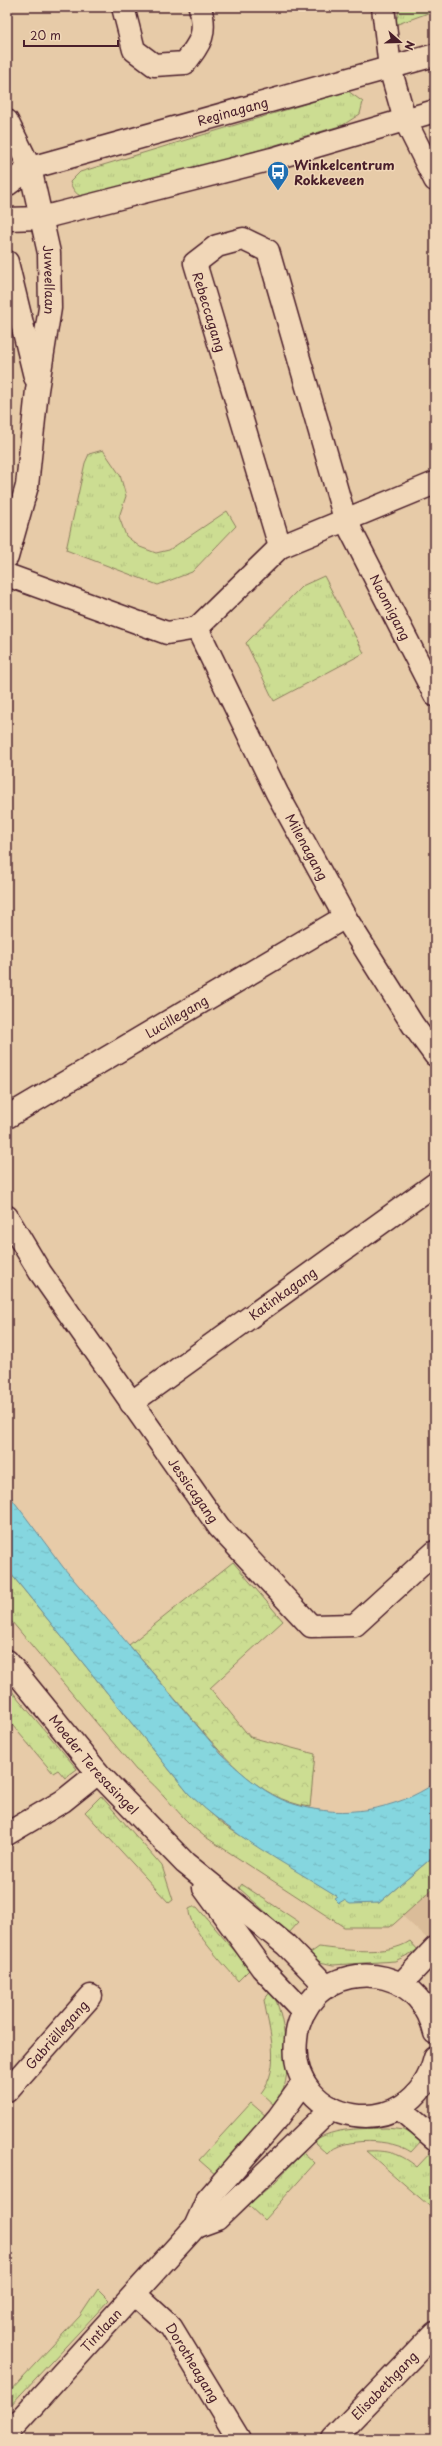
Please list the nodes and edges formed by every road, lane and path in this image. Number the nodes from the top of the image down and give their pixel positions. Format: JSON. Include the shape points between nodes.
{"nodes":[{"id":1,"x":123,"y":7,"type":"edge"},
{"id":2,"x":200,"y":7,"type":"edge"},
{"id":3,"x":383,"y":7,"type":"edge"},
{"id":4,"x":435,"y":56,"type":"edge"},
{"id":5,"x":390,"y":68,"type":"junction"},
{"id":6,"x":435,"y":111,"type":"edge"},
{"id":7,"x":405,"y":120,"type":"junction"},
{"id":8,"x":7,"y":121,"type":"edge"},
{"id":9,"x":30,"y":168,"type":"junction"},
{"id":10,"x":435,"y":180,"type":"edge"},
{"id":11,"x":7,"y":185,"type":"edge"},
{"id":12,"x":41,"y":218,"type":"junction"},
{"id":13,"x":7,"y":219,"type":"edge"},
{"id":14,"x":7,"y":262,"type":"edge"},
{"id":15,"x":38,"y":390,"type":"junction"},
{"id":16,"x":435,"y":483,"type":"edge"},
{"id":17,"x":345,"y":519,"type":"junction"},
{"id":18,"x":280,"y":546,"type":"junction"},
{"id":19,"x":7,"y":557,"type":"edge"},
{"id":20,"x":7,"y":575,"type":"edge"},
{"id":21,"x":197,"y":628,"type":"junction"},
{"id":22,"x":435,"y":695,"type":"edge"},
{"id":23,"x":346,"y":917,"type":"junction"},
{"id":24,"x":435,"y":1055,"type":"edge"},
{"id":25,"x":7,"y":1117,"type":"edge"},
{"id":26,"x":435,"y":1184,"type":"edge"},
{"id":27,"x":7,"y":1217,"type":"edge"},
{"id":28,"x":131,"y":1403,"type":"junction"},
{"id":29,"x":435,"y":1552,"type":"edge"},
{"id":30,"x":7,"y":1661,"type":"edge"},
{"id":31,"x":98,"y":1773,"type":"junction"},
{"id":32,"x":7,"y":1834,"type":"edge"},
{"id":33,"x":185,"y":1863,"type":"junction"},
{"id":34,"x":435,"y":1948,"type":"edge"},
{"id":35,"x":401,"y":1984,"type":"junction"},
{"id":36,"x":327,"y":1986,"type":"junction"},
{"id":37,"x":92,"y":1996,"type":"dead end"},
{"id":38,"x":430,"y":2001,"type":"edge"},
{"id":39,"x":304,"y":2012,"type":"junction"},
{"id":40,"x":435,"y":2033,"type":"edge"},
{"id":41,"x":434,"y":2067,"type":"edge"},
{"id":42,"x":304,"y":2082,"type":"junction"},
{"id":43,"x":7,"y":2091,"type":"edge"},
{"id":44,"x":332,"y":2108,"type":"junction"},
{"id":45,"x":399,"y":2108,"type":"junction"},
{"id":46,"x":435,"y":2139,"type":"edge"},
{"id":47,"x":195,"y":2227,"type":"junction"},
{"id":48,"x":136,"y":2295,"type":"junction"},
{"id":49,"x":435,"y":2333,"type":"edge"},
{"id":50,"x":7,"y":2434,"type":"edge"},
{"id":51,"x":239,"y":2439,"type":"edge"},
{"id":52,"x":333,"y":2439,"type":"edge"}],
"edges":[{"from":1,"to":2,"type":"street","via":[[134,50],[154,65],[185,63],[202,41],[204,21]]},
{"from":3,"to":5,"type":"street"},
{"from":4,"to":5,"type":"street","name":"Reginagang"},
{"from":5,"to":7,"type":"street"},
{"from":5,"to":9,"type":"street","name":"Reginagang"},
{"from":6,"to":7,"type":"street"},
{"from":7,"to":10,"type":"street"},
{"from":7,"to":12,"type":"street","via":[[272,158]]},
{"from":8,"to":9,"type":"street"},
{"from":9,"to":11,"type":"street","name":"Reginagang"},
{"from":9,"to":12,"type":"street"},
{"from":12,"to":13,"type":"street"},
{"from":12,"to":15,"type":"street","name":"Juweellaan","via":[[50,253],[50,308]]},
{"from":14,"to":15,"type":"street","name":"Juweellaan"},
{"from":15,"to":19,"type":"street","name":"Juweellaan","via":[[27,486]]},
{"from":16,"to":17,"type":"street","via":[[379,508]]},
{"from":17,"to":18,"type":"street"},
{"from":17,"to":18,"type":"street","name":"Rebeccagang","via":[[268,251],[242,239],[217,246],[195,263]]},
{"from":17,"to":22,"type":"street","name":"Naomigang"},
{"from":18,"to":21,"type":"street"},
{"from":20,"to":21,"type":"street","via":[[167,633]]},
{"from":21,"to":23,"type":"street","name":"Milenagang","via":[[277,793]]},
{"from":23,"to":24,"type":"street","name":"Milenagang","via":[[413,1025]]},
{"from":23,"to":25,"type":"street","name":"Lucillegang"},
{"from":26,"to":28,"type":"street","name":"Katinkagang"},
{"from":27,"to":28,"type":"street","name":"Jessicagang","via":[[40,1272]]},
{"from":28,"to":29,"type":"street","name":"Jessicagang","via":[[219,1527],[311,1626],[355,1625]]},
{"from":30,"to":31,"type":"street","name":"Moeder Teresasingel"},
{"from":31,"to":32,"type":"street","via":[[63,1801]]},
{"from":31,"to":33,"type":"street","name":"Moeder Teresasingel"},
{"from":33,"to":36,"type":"street","name":"Moeder Teresasingel","via":[[286,1945]]},
{"from":33,"to":39,"type":"street","name":"Moeder Teresasingel","via":[[262,1968]]},
{"from":34,"to":35,"type":"street"},
{"from":35,"to":36,"type":"street","via":[[376,1976],[363,1975],[350,1976]]},
{"from":35,"to":38,"type":"street","via":[[418,1998]]},
{"from":36,"to":39,"type":"street"},
{"from":37,"to":43,"type":"street","name":"Gabriëllegang"},
{"from":38,"to":40,"type":"street"},
{"from":39,"to":42,"type":"street","via":[[298,2023],[295,2045],[296,2058]]},
{"from":41,"to":45,"type":"street","via":[[419,2092]]},
{"from":42,"to":44,"type":"street","via":[[321,2101]]},
{"from":42,"to":47,"type":"street","name":"Tintlaan","via":[[278,2118],[207,2200]]},
{"from":44,"to":45,"type":"street","via":[[358,2116],[372,2116]]},
{"from":44,"to":47,"type":"street","name":"Tintlaan","via":[[217,2219]]},
{"from":45,"to":46,"type":"street"},
{"from":47,"to":48,"type":"street","name":"Tintlaan"},
{"from":48,"to":50,"type":"street","name":"Tintlaan"},
{"from":48,"to":51,"type":"street","name":"Dorotheagang","via":[[170,2327]]},
{"from":49,"to":52,"type":"street","name":"Elisabethgang"}]}
